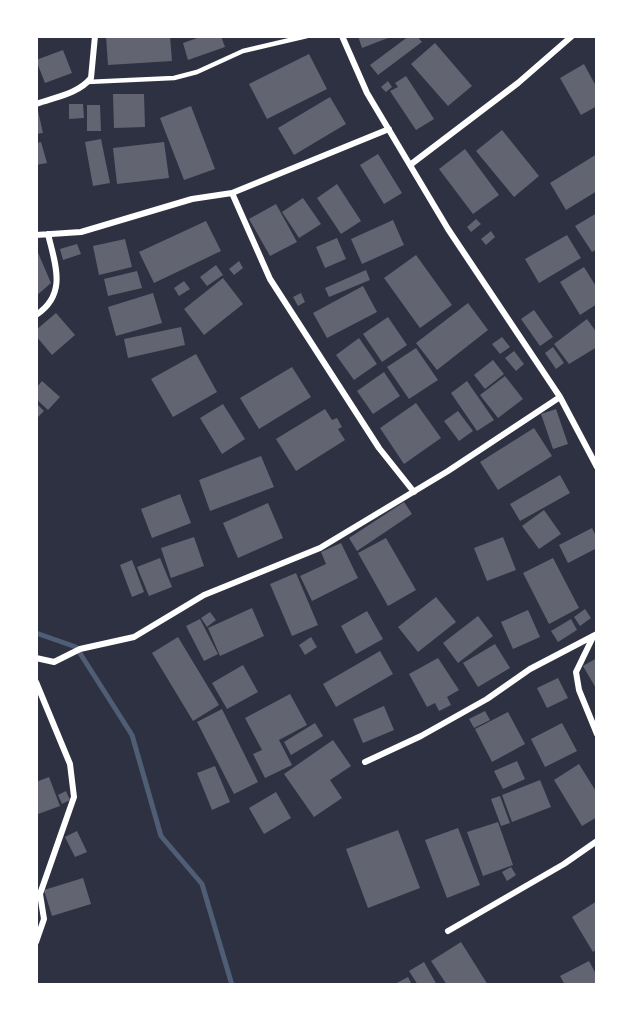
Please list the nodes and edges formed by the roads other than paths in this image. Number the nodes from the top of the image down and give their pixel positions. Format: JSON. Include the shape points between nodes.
{"nodes":[{"id":1,"x":95,"y":36,"type":"edge"},
{"id":2,"x":307,"y":36,"type":"edge"},
{"id":3,"x":342,"y":36,"type":"edge"},
{"id":4,"x":572,"y":36,"type":"edge"},
{"id":5,"x":87,"y":82,"type":"junction"},
{"id":6,"x":36,"y":104,"type":"edge"},
{"id":7,"x":389,"y":129,"type":"junction"},
{"id":8,"x":410,"y":165,"type":"junction"},
{"id":9,"x":232,"y":193,"type":"junction"},
{"id":10,"x":48,"y":234,"type":"junction"},
{"id":11,"x":36,"y":235,"type":"edge"},
{"id":12,"x":36,"y":315,"type":"edge"},
{"id":13,"x":560,"y":397,"type":"junction"},
{"id":14,"x":597,"y":467,"type":"edge"},
{"id":15,"x":414,"y":492,"type":"junction"},
{"id":16,"x":595,"y":635,"type":"edge"},
{"id":17,"x":36,"y":658,"type":"edge"},
{"id":18,"x":36,"y":682,"type":"edge"},
{"id":19,"x":597,"y":734,"type":"edge"},
{"id":20,"x":365,"y":762,"type":"dead end"},
{"id":21,"x":597,"y":841,"type":"edge"},
{"id":22,"x":448,"y":931,"type":"dead end"},
{"id":23,"x":36,"y":942,"type":"edge"}],
"edges":[{"from":1,"to":5,"type":"street","via":[[91,78]]},
{"from":2,"to":5,"type":"lane","via":[[243,51],[174,78]]},
{"from":3,"to":7,"type":"street","via":[[367,93]]},
{"from":4,"to":8,"type":"street","via":[[518,84]]},
{"from":5,"to":6,"type":"street","via":[[74,91]]},
{"from":7,"to":8,"type":"street"},
{"from":7,"to":9,"type":"street"},
{"from":8,"to":13,"type":"street","via":[[447,229]]},
{"from":9,"to":10,"type":"street","via":[[192,199],[81,232]]},
{"from":9,"to":15,"type":"street","via":[[270,279],[379,448]]},
{"from":10,"to":11,"type":"street"},
{"from":10,"to":12,"type":"street","via":[[59,279],[45,309]]},
{"from":13,"to":14,"type":"street"},
{"from":13,"to":15,"type":"street"},
{"from":15,"to":17,"type":"street","via":[[320,548],[204,595],[134,637],[80,650],[54,662]]},
{"from":16,"to":19,"type":"street","via":[[576,672]]},
{"from":16,"to":20,"type":"street","via":[[530,669],[488,699],[422,736]]},
{"from":18,"to":23,"type":"street","via":[[70,764],[74,797],[40,894],[44,919]]},
{"from":21,"to":22,"type":"street"}]}
